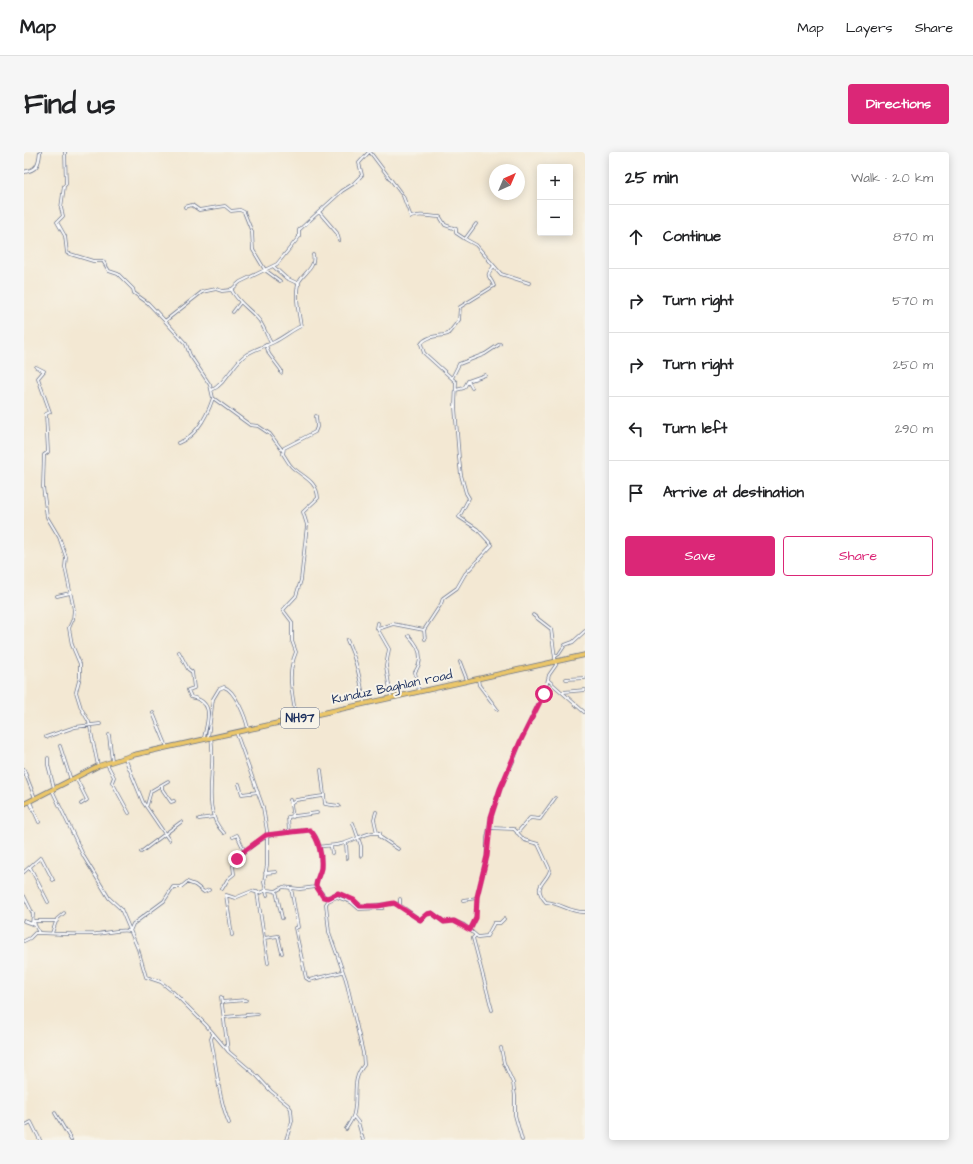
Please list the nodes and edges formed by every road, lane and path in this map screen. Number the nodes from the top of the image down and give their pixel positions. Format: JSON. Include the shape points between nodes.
{"nodes":[{"id":1,"x":40,"y":152,"type":"edge"},
{"id":2,"x":65,"y":152,"type":"edge"},
{"id":3,"x":370,"y":152,"type":"edge"},
{"id":4,"x":24,"y":172,"type":"edge"},
{"id":5,"x":185,"y":207,"type":"dead end"},
{"id":6,"x":319,"y":212,"type":"junction"},
{"id":7,"x":476,"y":224,"type":"dead end"},
{"id":8,"x":465,"y":239,"type":"junction"},
{"id":9,"x":339,"y":240,"type":"dead end"},
{"id":10,"x":313,"y":256,"type":"dead end"},
{"id":11,"x":273,"y":266,"type":"junction"},
{"id":12,"x":494,"y":266,"type":"junction"},
{"id":13,"x":265,"y":270,"type":"junction"},
{"id":14,"x":280,"y":281,"type":"dead end"},
{"id":15,"x":529,"y":283,"type":"dead end"},
{"id":16,"x":299,"y":284,"type":"junction"},
{"id":17,"x":231,"y":289,"type":"junction"},
{"id":18,"x":240,"y":303,"type":"junction"},
{"id":19,"x":232,"y":312,"type":"dead end"},
{"id":20,"x":165,"y":321,"type":"junction"},
{"id":21,"x":271,"y":343,"type":"junction"},
{"id":22,"x":500,"y":344,"type":"dead end"},
{"id":23,"x":266,"y":345,"type":"junction"},
{"id":24,"x":36,"y":367,"type":"dead end"},
{"id":25,"x":281,"y":373,"type":"dead end"},
{"id":26,"x":485,"y":375,"type":"dead end"},
{"id":27,"x":452,"y":378,"type":"junction"},
{"id":28,"x":468,"y":381,"type":"junction"},
{"id":29,"x":472,"y":388,"type":"dead end"},
{"id":30,"x":212,"y":390,"type":"junction"},
{"id":31,"x":456,"y":390,"type":"junction"},
{"id":32,"x":213,"y":398,"type":"junction"},
{"id":33,"x":316,"y":416,"type":"dead end"},
{"id":34,"x":178,"y":443,"type":"dead end"},
{"id":35,"x":283,"y":451,"type":"junction"},
{"id":36,"x":70,"y":592,"type":"junction"},
{"id":37,"x":56,"y":596,"type":"dead end"},
{"id":38,"x":532,"y":615,"type":"dead end"},
{"id":39,"x":378,"y":623,"type":"dead end"},
{"id":40,"x":378,"y":629,"type":"junction"},
{"id":41,"x":424,"y":630,"type":"junction"},
{"id":42,"x":585,"y":631,"type":"edge"},
{"id":43,"x":409,"y":636,"type":"dead end"},
{"id":44,"x":425,"y":639,"type":"dead end"},
{"id":45,"x":346,"y":640,"type":"dead end"},
{"id":46,"x":179,"y":652,"type":"dead end"},
{"id":47,"x":585,"y":655,"type":"edge"},
{"id":48,"x":556,"y":656,"type":"junction"},
{"id":49,"x":555,"y":661,"type":"junction"},
{"id":50,"x":460,"y":662,"type":"dead end"},
{"id":51,"x":585,"y":678,"type":"edge"},
{"id":52,"x":478,"y":679,"type":"junction"},
{"id":53,"x":566,"y":679,"type":"dead end"},
{"id":54,"x":548,"y":680,"type":"junction"},
{"id":55,"x":467,"y":681,"type":"junction"},
{"id":56,"x":219,"y":685,"type":"dead end"},
{"id":57,"x":219,"y":689,"type":"junction"},
{"id":58,"x":585,"y":690,"type":"edge"},
{"id":59,"x":419,"y":692,"type":"junction"},
{"id":60,"x":562,"y":692,"type":"junction"},
{"id":61,"x":391,"y":698,"type":"junction"},
{"id":62,"x":364,"y":704,"type":"junction"},
{"id":63,"x":497,"y":709,"type":"dead end"},
{"id":64,"x":584,"y":712,"type":"edge"},
{"id":65,"x":153,"y":713,"type":"dead end"},
{"id":66,"x":296,"y":718,"type":"junction"},
{"id":67,"x":100,"y":724,"type":"dead end"},
{"id":68,"x":91,"y":726,"type":"junction"},
{"id":69,"x":248,"y":729,"type":"junction"},
{"id":70,"x":235,"y":732,"type":"junction"},
{"id":71,"x":108,"y":735,"type":"dead end"},
{"id":72,"x":46,"y":737,"type":"dead end"},
{"id":73,"x":208,"y":738,"type":"junction"},
{"id":74,"x":60,"y":746,"type":"dead end"},
{"id":75,"x":167,"y":747,"type":"junction"},
{"id":76,"x":125,"y":757,"type":"junction"},
{"id":77,"x":48,"y":758,"type":"dead end"},
{"id":78,"x":112,"y":761,"type":"junction"},
{"id":79,"x":106,"y":763,"type":"junction"},
{"id":80,"x":98,"y":766,"type":"junction"},
{"id":81,"x":24,"y":770,"type":"edge"},
{"id":82,"x":320,"y":770,"type":"dead end"},
{"id":83,"x":76,"y":777,"type":"junction"},
{"id":84,"x":71,"y":780,"type":"junction"},
{"id":85,"x":168,"y":781,"type":"dead end"},
{"id":86,"x":239,"y":784,"type":"dead end"},
{"id":87,"x":162,"y":786,"type":"junction"},
{"id":88,"x":52,"y":789,"type":"junction"},
{"id":89,"x":258,"y":792,"type":"junction"},
{"id":90,"x":324,"y":796,"type":"junction"},
{"id":91,"x":35,"y":798,"type":"junction"},
{"id":92,"x":555,"y":798,"type":"dead end"},
{"id":93,"x":290,"y":800,"type":"dead end"},
{"id":94,"x":29,"y":801,"type":"junction"},
{"id":95,"x":174,"y":801,"type":"dead end"},
{"id":96,"x":24,"y":804,"type":"edge"},
{"id":97,"x":81,"y":804,"type":"dead end"},
{"id":98,"x":147,"y":804,"type":"junction"},
{"id":99,"x":291,"y":804,"type":"junction"},
{"id":100,"x":339,"y":806,"type":"dead end"},
{"id":101,"x":376,"y":812,"type":"dead end"},
{"id":102,"x":129,"y":813,"type":"dead end"},
{"id":103,"x":317,"y":813,"type":"dead end"},
{"id":104,"x":213,"y":817,"type":"junction"},
{"id":105,"x":293,"y":817,"type":"junction"},
{"id":106,"x":199,"y":819,"type":"dead end"},
{"id":107,"x":39,"y":822,"type":"dead end"},
{"id":108,"x":181,"y":822,"type":"dead end"},
{"id":109,"x":353,"y":823,"type":"dead end"},
{"id":110,"x":490,"y":828,"type":"junction"},
{"id":111,"x":289,"y":832,"type":"junction"},
{"id":112,"x":224,"y":833,"type":"dead end"},
{"id":113,"x":376,"y":833,"type":"junction"},
{"id":114,"x":517,"y":833,"type":"junction"},
{"id":115,"x":164,"y":834,"type":"junction"},
{"id":116,"x":266,"y":835,"type":"junction"},
{"id":117,"x":233,"y":837,"type":"dead end"},
{"id":118,"x":358,"y":838,"type":"junction"},
{"id":119,"x":169,"y":840,"type":"dead end"},
{"id":120,"x":346,"y":843,"type":"junction"},
{"id":121,"x":319,"y":847,"type":"junction"},
{"id":122,"x":331,"y":847,"type":"junction"},
{"id":123,"x":398,"y":849,"type":"dead end"},
{"id":124,"x":141,"y":852,"type":"dead end"},
{"id":125,"x":245,"y":852,"type":"junction"},
{"id":126,"x":332,"y":853,"type":"dead end"},
{"id":127,"x":361,"y":856,"type":"dead end"},
{"id":128,"x":347,"y":858,"type":"dead end"},
{"id":129,"x":30,"y":867,"type":"junction"},
{"id":130,"x":24,"y":872,"type":"edge"},
{"id":131,"x":276,"y":872,"type":"dead end"},
{"id":132,"x":266,"y":873,"type":"junction"},
{"id":133,"x":53,"y":880,"type":"dead end"},
{"id":134,"x":316,"y":887,"type":"junction"},
{"id":135,"x":291,"y":888,"type":"junction"},
{"id":136,"x":222,"y":889,"type":"dead end"},
{"id":137,"x":209,"y":890,"type":"dead end"},
{"id":138,"x":266,"y":891,"type":"junction"},
{"id":139,"x":276,"y":891,"type":"junction"},
{"id":140,"x":257,"y":892,"type":"junction"},
{"id":141,"x":267,"y":895,"type":"dead end"},
{"id":142,"x":24,"y":896,"type":"edge"},
{"id":143,"x":326,"y":898,"type":"junction"},
{"id":144,"x":477,"y":898,"type":"junction"},
{"id":145,"x":400,"y":899,"type":"dead end"},
{"id":146,"x":463,"y":900,"type":"dead end"},
{"id":147,"x":328,"y":901,"type":"junction"},
{"id":148,"x":48,"y":902,"type":"dead end"},
{"id":149,"x":400,"y":905,"type":"junction"},
{"id":150,"x":383,"y":908,"type":"dead end"},
{"id":151,"x":585,"y":912,"type":"edge"},
{"id":152,"x":64,"y":913,"type":"dead end"},
{"id":153,"x":282,"y":918,"type":"dead end"},
{"id":154,"x":504,"y":920,"type":"dead end"},
{"id":155,"x":24,"y":921,"type":"edge"},
{"id":156,"x":57,"y":921,"type":"junction"},
{"id":157,"x":33,"y":925,"type":"junction"},
{"id":158,"x":470,"y":930,"type":"junction"},
{"id":159,"x":130,"y":931,"type":"junction"},
{"id":160,"x":39,"y":933,"type":"junction"},
{"id":161,"x":52,"y":933,"type":"junction"},
{"id":162,"x":232,"y":935,"type":"dead end"},
{"id":163,"x":475,"y":936,"type":"junction"},
{"id":164,"x":264,"y":938,"type":"junction"},
{"id":165,"x":24,"y":940,"type":"edge"},
{"id":166,"x":282,"y":953,"type":"dead end"},
{"id":167,"x":268,"y":963,"type":"dead end"},
{"id":168,"x":343,"y":972,"type":"junction"},
{"id":169,"x":221,"y":997,"type":"dead end"},
{"id":170,"x":246,"y":1000,"type":"dead end"},
{"id":171,"x":222,"y":1002,"type":"junction"},
{"id":172,"x":492,"y":1010,"type":"dead end"},
{"id":173,"x":258,"y":1014,"type":"dead end"},
{"id":174,"x":224,"y":1017,"type":"junction"},
{"id":175,"x":213,"y":1034,"type":"junction"},
{"id":176,"x":501,"y":1048,"type":"dead end"},
{"id":177,"x":228,"y":1051,"type":"junction"},
{"id":178,"x":55,"y":1113,"type":"dead end"},
{"id":179,"x":353,"y":1116,"type":"junction"},
{"id":180,"x":229,"y":1123,"type":"dead end"},
{"id":181,"x":24,"y":1126,"type":"edge"},
{"id":182,"x":346,"y":1130,"type":"dead end"},
{"id":183,"x":40,"y":1140,"type":"edge"},
{"id":184,"x":71,"y":1140,"type":"edge"},
{"id":185,"x":286,"y":1140,"type":"edge"},
{"id":186,"x":363,"y":1140,"type":"edge"},
{"id":187,"x":522,"y":1140,"type":"edge"}],
"edges":[{"from":1,"to":4,"type":"street","via":[[35,169]]},
{"from":2,"to":20,"type":"street","via":[[66,184],[61,203],[63,216],[57,222],[65,236],[67,252],[103,262],[108,271],[118,274],[134,289],[134,293]]},
{"from":3,"to":6,"type":"street","via":[[359,163],[362,175]]},
{"from":3,"to":8,"type":"street","via":[[400,191],[411,217],[420,214],[440,217],[445,225],[456,228],[456,233]]},
{"from":5,"to":13,"type":"street","via":[[192,206],[199,210],[225,206],[231,211],[244,212],[252,232],[253,250]]},
{"from":6,"to":9,"type":"street","via":[[337,233]]},
{"from":6,"to":11,"type":"street","via":[[298,231],[299,237]]},
{"from":7,"to":8,"type":"street"},
{"from":8,"to":12,"type":"street","via":[[476,245]]},
{"from":10,"to":16,"type":"street","via":[[314,260]]},
{"from":11,"to":13,"type":"street"},
{"from":11,"to":16,"type":"street","via":[[286,278]]},
{"from":12,"to":15,"type":"street","via":[[504,276]]},
{"from":12,"to":27,"type":"street","via":[[488,278],[494,286],[460,307],[460,320],[448,334],[431,337],[421,344],[424,354]]},
{"from":13,"to":14,"type":"street"},
{"from":13,"to":17,"type":"street"},
{"from":16,"to":21,"type":"street","via":[[296,296],[301,326]]},
{"from":17,"to":18,"type":"street"},
{"from":17,"to":20,"type":"street","via":[[202,292]]},
{"from":18,"to":19,"type":"street"},
{"from":18,"to":21,"type":"street","via":[[261,322]]},
{"from":20,"to":30,"type":"street","via":[[186,344]]},
{"from":21,"to":23,"type":"street"},
{"from":22,"to":27,"type":"street","via":[[485,354],[459,364]]},
{"from":23,"to":25,"type":"street"},
{"from":23,"to":30,"type":"street","via":[[242,357],[223,382]]},
{"from":24,"to":36,"type":"street","via":[[44,371],[38,378],[50,412],[46,414],[48,452],[44,455],[43,487],[47,518],[62,546]]},
{"from":26,"to":28,"type":"street"},
{"from":27,"to":31,"type":"street","via":[[456,382]]},
{"from":28,"to":29,"type":"street"},
{"from":28,"to":31,"type":"street","via":[[464,388]]},
{"from":30,"to":32,"type":"street"},
{"from":31,"to":41,"type":"street","via":[[461,475],[470,498],[459,517],[477,529],[492,545],[465,574],[457,588],[443,598],[442,604]]},
{"from":32,"to":34,"type":"street","via":[[200,426],[186,440]]},
{"from":32,"to":35,"type":"street","via":[[250,425],[258,426],[270,434]]},
{"from":33,"to":35,"type":"street","via":[[315,432],[284,448]]},
{"from":35,"to":66,"type":"street","via":[[292,466],[310,480],[318,498],[303,512],[307,525],[301,580],[296,596],[283,610],[292,622],[292,641],[296,652],[291,666],[290,681]]},
{"from":36,"to":37,"type":"street"},
{"from":36,"to":68,"type":"street","via":[[74,614],[69,628],[72,646],[80,664],[76,692]]},
{"from":38,"to":48,"type":"street","via":[[551,629]]},
{"from":39,"to":40,"type":"street"},
{"from":40,"to":41,"type":"street","via":[[393,624]]},
{"from":40,"to":61,"type":"street","via":[[389,649],[386,666]]},
{"from":41,"to":44,"type":"street"},
{"from":42,"to":48,"type":"street","via":[[573,642],[565,644]]},
{"from":43,"to":59,"type":"street","via":[[421,654],[414,672]]},
{"from":45,"to":62,"type":"street","via":[[355,657],[362,680]]},
{"from":46,"to":73,"type":"street","via":[[194,678],[194,688],[188,690],[191,697],[202,701],[208,710]]},
{"from":47,"to":49,"type":"highway","name":"Kunduz Baghlan road","number":"NH97"},
{"from":48,"to":49,"type":"street"},
{"from":49,"to":52,"type":"highway","name":"Kunduz Baghlan road","number":"NH97"},
{"from":49,"to":54,"type":"street","via":[[555,667]]},
{"from":50,"to":55,"type":"street"},
{"from":51,"to":53,"type":"street"},
{"from":52,"to":55,"type":"highway","name":"Kunduz Baghlan road","number":"NH97"},
{"from":52,"to":63,"type":"street"},
{"from":54,"to":60,"type":"street"},
{"from":54,"to":110,"type":"street","via":[[500,789]]},
{"from":55,"to":59,"type":"highway","name":"Kunduz Baghlan road","number":"NH97"},
{"from":56,"to":57,"type":"street"},
{"from":57,"to":69,"type":"street","via":[[227,688],[241,710]]},
{"from":57,"to":73,"type":"street","via":[[213,699]]},
{"from":58,"to":60,"type":"street"},
{"from":59,"to":61,"type":"highway","name":"Kunduz Baghlan road","number":"NH97"},
{"from":60,"to":64,"type":"street"},
{"from":61,"to":62,"type":"highway","name":"Kunduz Baghlan road","number":"NH97"},
{"from":62,"to":66,"type":"highway","name":"Kunduz Baghlan road","number":"NH97"},
{"from":65,"to":75,"type":"street"},
{"from":66,"to":69,"type":"highway","name":"Kunduz Baghlan road","number":"NH97"},
{"from":67,"to":68,"type":"street"},
{"from":68,"to":72,"type":"street","via":[[75,727]]},
{"from":68,"to":80,"type":"street"},
{"from":69,"to":70,"type":"highway","name":"Kunduz Baghlan road","number":"NH97"},
{"from":70,"to":73,"type":"highway","name":"Kunduz Baghlan road","number":"NH97"},
{"from":70,"to":89,"type":"street"},
{"from":71,"to":78,"type":"street"},
{"from":73,"to":75,"type":"highway","name":"Kunduz Baghlan road","number":"NH97"},
{"from":73,"to":104,"type":"street","via":[[213,762],[210,789]]},
{"from":74,"to":84,"type":"street"},
{"from":75,"to":76,"type":"highway","name":"Kunduz Baghlan road","number":"NH97"},
{"from":76,"to":78,"type":"highway","name":"Kunduz Baghlan road","number":"NH97"},
{"from":76,"to":98,"type":"street","via":[[143,802]]},
{"from":77,"to":88,"type":"street"},
{"from":78,"to":79,"type":"highway","name":"Kunduz Baghlan road","number":"NH97"},
{"from":79,"to":80,"type":"highway","name":"Kunduz Baghlan road","number":"NH97"},
{"from":79,"to":102,"type":"street","via":[[114,777],[112,782]]},
{"from":80,"to":83,"type":"highway","name":"Kunduz Baghlan road","number":"NH97"},
{"from":81,"to":91,"type":"street"},
{"from":82,"to":90,"type":"street"},
{"from":83,"to":84,"type":"highway","name":"Kunduz Baghlan road","number":"NH97"},
{"from":83,"to":97,"type":"street","via":[[87,800]]},
{"from":84,"to":88,"type":"highway","name":"Kunduz Baghlan road","number":"NH97"},
{"from":85,"to":87,"type":"street"},
{"from":86,"to":89,"type":"street","via":[[242,794]]},
{"from":87,"to":95,"type":"street","via":[[171,802]]},
{"from":87,"to":98,"type":"street","via":[[151,791]]},
{"from":88,"to":91,"type":"highway","name":"Kunduz Baghlan road","number":"NH97"},
{"from":88,"to":159,"type":"street","via":[[76,843],[109,898],[119,905]]},
{"from":89,"to":116,"type":"street","via":[[263,807]]},
{"from":90,"to":99,"type":"street","via":[[296,800]]},
{"from":90,"to":100,"type":"street","via":[[325,805]]},
{"from":91,"to":94,"type":"highway","name":"Kunduz Baghlan road","number":"NH97"},
{"from":92,"to":114,"type":"street","via":[[540,819],[530,818]]},
{"from":93,"to":99,"type":"street"},
{"from":94,"to":96,"type":"highway","name":"Kunduz Baghlan road","number":"NH97"},
{"from":94,"to":107,"type":"street"},
{"from":98,"to":115,"type":"street"},
{"from":99,"to":105,"type":"street"},
{"from":101,"to":113,"type":"street"},
{"from":103,"to":105,"type":"street"},
{"from":104,"to":106,"type":"street"},
{"from":104,"to":112,"type":"street"},
{"from":105,"to":111,"type":"street","via":[[288,817]]},
{"from":108,"to":115,"type":"street"},
{"from":109,"to":118,"type":"street"},
{"from":110,"to":114,"type":"street","via":[[514,829]]},
{"from":110,"to":144,"type":"street","via":[[487,856]]},
{"from":111,"to":116,"type":"street"},
{"from":111,"to":121,"type":"street","via":[[310,830],[315,835]]},
{"from":113,"to":118,"type":"street"},
{"from":113,"to":123,"type":"street","via":[[380,833],[380,837]]},
{"from":114,"to":151,"type":"street","via":[[524,840],[538,844],[549,866],[550,872],[540,890],[546,902],[559,904],[576,912]]},
{"from":115,"to":119,"type":"street"},
{"from":115,"to":124,"type":"street"},
{"from":116,"to":125,"type":"street"},
{"from":116,"to":132,"type":"street"},
{"from":117,"to":125,"type":"street","via":[[237,835]]},
{"from":118,"to":120,"type":"street"},
{"from":118,"to":127,"type":"street"},
{"from":120,"to":122,"type":"street"},
{"from":120,"to":128,"type":"street"},
{"from":121,"to":122,"type":"street"},
{"from":121,"to":134,"type":"street","via":[[321,869]]},
{"from":122,"to":126,"type":"street"},
{"from":125,"to":136,"type":"street","via":[[237,856],[236,864],[233,866],[234,874]]},
{"from":129,"to":130,"type":"street"},
{"from":129,"to":133,"type":"street","via":[[41,857]]},
{"from":129,"to":148,"type":"street"},
{"from":131,"to":132,"type":"street"},
{"from":132,"to":138,"type":"street"},
{"from":134,"to":135,"type":"street"},
{"from":134,"to":143,"type":"street"},
{"from":135,"to":139,"type":"street","via":[[280,888]]},
{"from":135,"to":168,"type":"street","via":[[298,928],[295,928],[306,978],[309,980]]},
{"from":137,"to":159,"type":"street","via":[[204,892],[187,882],[181,887],[173,887],[164,901],[133,924]]},
{"from":138,"to":139,"type":"street"},
{"from":138,"to":140,"type":"street"},
{"from":138,"to":141,"type":"street"},
{"from":139,"to":153,"type":"street"},
{"from":140,"to":162,"type":"street","via":[[252,891],[235,898],[226,895]]},
{"from":140,"to":164,"type":"street"},
{"from":142,"to":157,"type":"street","via":[[33,914]]},
{"from":143,"to":147,"type":"street"},
{"from":143,"to":149,"type":"street","via":[[338,893],[354,900],[360,906],[392,903]]},
{"from":144,"to":146,"type":"street"},
{"from":144,"to":158,"type":"street","via":[[476,918]]},
{"from":145,"to":149,"type":"street"},
{"from":147,"to":150,"type":"street","via":[[338,897],[351,902],[359,909]]},
{"from":147,"to":168,"type":"street","via":[[326,904],[329,932]]},
{"from":149,"to":158,"type":"street","via":[[420,920],[432,913],[444,922],[454,921]]},
{"from":152,"to":156,"type":"street"},
{"from":154,"to":163,"type":"street","via":[[492,925],[486,936]]},
{"from":155,"to":157,"type":"street"},
{"from":156,"to":157,"type":"street","via":[[34,921]]},
{"from":156,"to":161,"type":"street"},
{"from":157,"to":160,"type":"street"},
{"from":158,"to":163,"type":"street"},
{"from":159,"to":161,"type":"street","via":[[118,929],[80,935]]},
{"from":159,"to":175,"type":"street","via":[[146,977],[161,982],[173,992]]},
{"from":160,"to":161,"type":"street"},
{"from":160,"to":165,"type":"street"},
{"from":163,"to":172,"type":"street","via":[[473,938]]},
{"from":164,"to":166,"type":"street","via":[[278,936]]},
{"from":164,"to":167,"type":"street"},
{"from":168,"to":179,"type":"street","via":[[364,1065],[358,1071],[355,1081]]},
{"from":169,"to":171,"type":"street"},
{"from":170,"to":171,"type":"street"},
{"from":171,"to":174,"type":"street"},
{"from":173,"to":174,"type":"street"},
{"from":174,"to":177,"type":"street"},
{"from":175,"to":177,"type":"street"},
{"from":175,"to":180,"type":"street","via":[[211,1040],[222,1105]]},
{"from":176,"to":187,"type":"street","via":[[504,1063],[513,1083],[515,1115]]},
{"from":177,"to":185,"type":"street","via":[[291,1109],[292,1121]]},
{"from":178,"to":184,"type":"street"},
{"from":179,"to":182,"type":"street"},
{"from":179,"to":186,"type":"street","via":[[358,1122]]},
{"from":181,"to":183,"type":"street","via":[[31,1122]]}]}
